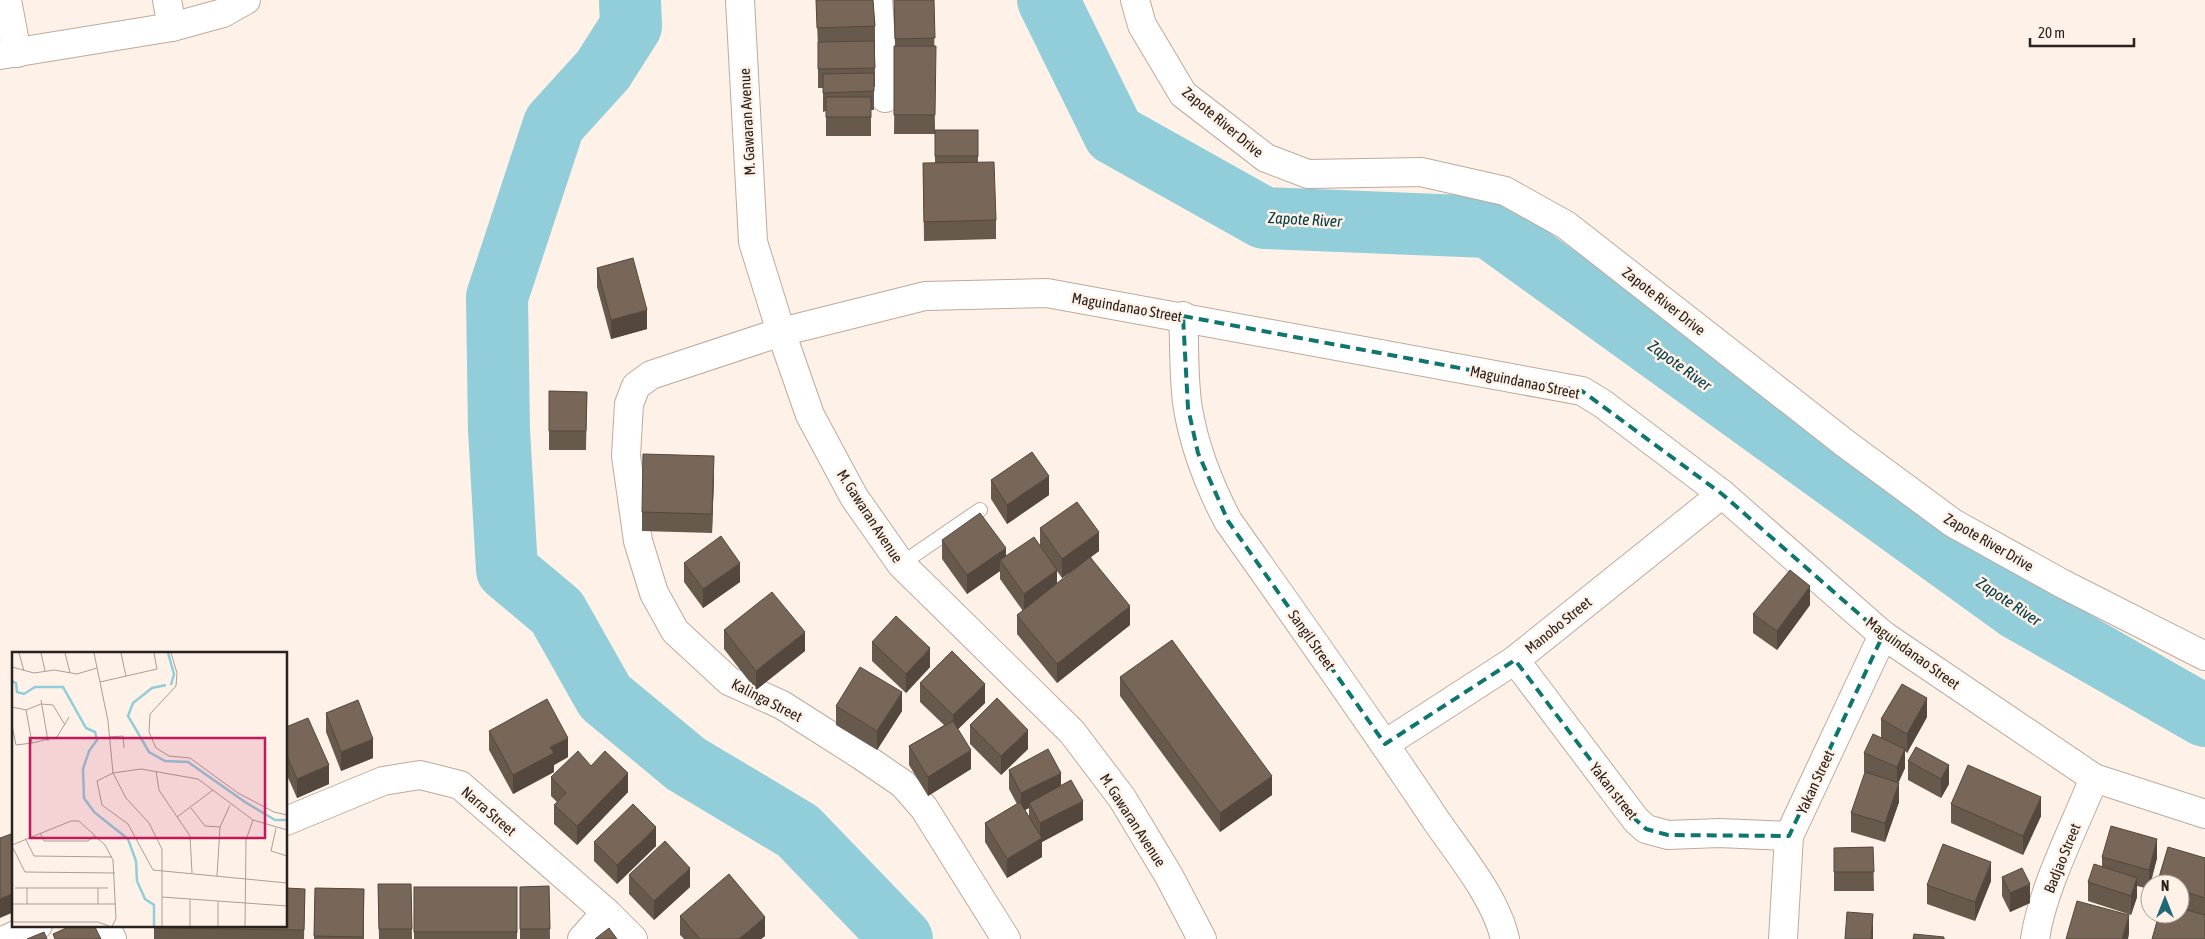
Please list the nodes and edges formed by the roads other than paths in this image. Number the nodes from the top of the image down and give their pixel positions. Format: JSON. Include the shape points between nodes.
{"nodes":[{"id":1,"x":7,"y":0,"type":"edge"},
{"id":2,"x":167,"y":0,"type":"edge"},
{"id":3,"x":246,"y":0,"type":"edge"},
{"id":4,"x":740,"y":0,"type":"edge"},
{"id":5,"x":878,"y":0,"type":"edge"},
{"id":6,"x":1135,"y":0,"type":"edge"},
{"id":7,"x":172,"y":28,"type":"junction"},
{"id":8,"x":8,"y":54,"type":"edge"},
{"id":9,"x":885,"y":98,"type":"dead end"},
{"id":10,"x":1183,"y":316,"type":"junction"},
{"id":11,"x":781,"y":332,"type":"junction"},
{"id":12,"x":1722,"y":494,"type":"junction"},
{"id":13,"x":980,"y":510,"type":"dead end"},
{"id":14,"x":901,"y":564,"type":"junction"},
{"id":15,"x":1883,"y":635,"type":"junction"},
{"id":16,"x":2205,"y":656,"type":"edge"},
{"id":17,"x":1515,"y":660,"type":"junction"},
{"id":18,"x":1385,"y":744,"type":"junction"},
{"id":19,"x":2094,"y":778,"type":"junction"},
{"id":20,"x":2205,"y":814,"type":"edge"},
{"id":21,"x":288,"y":820,"type":"edge"},
{"id":22,"x":1790,"y":836,"type":"junction"},
{"id":23,"x":606,"y":912,"type":"junction"},
{"id":24,"x":36,"y":926,"type":"edge"},
{"id":25,"x":106,"y":926,"type":"edge"},
{"id":26,"x":7,"y":939,"type":"edge"},
{"id":27,"x":112,"y":939,"type":"edge"},
{"id":28,"x":582,"y":939,"type":"edge"},
{"id":29,"x":633,"y":939,"type":"edge"},
{"id":30,"x":1006,"y":939,"type":"edge"},
{"id":31,"x":1202,"y":939,"type":"edge"},
{"id":32,"x":1505,"y":939,"type":"edge"},
{"id":33,"x":1783,"y":939,"type":"edge"},
{"id":34,"x":2035,"y":939,"type":"edge"}],
"edges":[{"from":1,"to":8,"type":"street"},
{"from":2,"to":7,"type":"street"},
{"from":3,"to":7,"type":"street","via":[[224,13]]},
{"from":4,"to":11,"type":"street","name":"M. Gawaran Avenue","via":[[753,242]]},
{"from":5,"to":9,"type":"street"},
{"from":6,"to":16,"type":"street","name":"Zapote River Drive","via":[[1142,25],[1184,94],[1266,158],[1308,174],[1421,172],[1505,191],[1566,225],[1846,444],[1953,523],[2063,584]]},
{"from":7,"to":8,"type":"street"},
{"from":10,"to":11,"type":"street","name":"Maguindanao Street","via":[[1048,293],[925,296]]},
{"from":10,"to":12,"type":"street","name":"Maguindanao Street","via":[[1582,391]]},
{"from":10,"to":18,"type":"street","name":"Sangil Street","via":[[1188,408],[1198,453],[1211,490],[1228,521]]},
{"from":11,"to":14,"type":"street","name":"M. Gawaran Avenue","via":[[810,415],[854,497]]},
{"from":11,"to":30,"type":"street","name":"Kalinga Street","via":[[650,375],[636,386],[629,404],[626,456],[638,541],[654,592],[675,631],[729,681],[782,705],[902,784],[924,808]]},
{"from":12,"to":15,"type":"street","name":"Maguindanao Street"},
{"from":12,"to":17,"type":"street","name":"Manobo Street"},
{"from":13,"to":14,"type":"lane"},
{"from":14,"to":31,"type":"street","name":"M. Gawaran Avenue","via":[[1072,732],[1122,798]]},
{"from":15,"to":19,"type":"street","name":"Maguindanao Street"},
{"from":15,"to":22,"type":"street","name":"Yakan Street"},
{"from":17,"to":18,"type":"street","name":"Manobo Street"},
{"from":17,"to":22,"type":"street","name":"Yakan street","via":[[1646,829],[1668,835]]},
{"from":18,"to":32,"type":"street","name":"Sangil Street","via":[[1482,889],[1502,925]]},
{"from":19,"to":20,"type":"street","name":"Maguindanao Street"},
{"from":19,"to":34,"type":"street","name":"Badjao Street","via":[[2050,884]]},
{"from":21,"to":23,"type":"street","name":"Narra Street","via":[[384,781],[420,775],[460,785]]},
{"from":22,"to":33,"type":"street","name":"Yakan Street"},
{"from":23,"to":28,"type":"street"},
{"from":23,"to":29,"type":"street","name":"Narra Street"},
{"from":24,"to":26,"type":"street"},
{"from":25,"to":27,"type":"street"}]}
